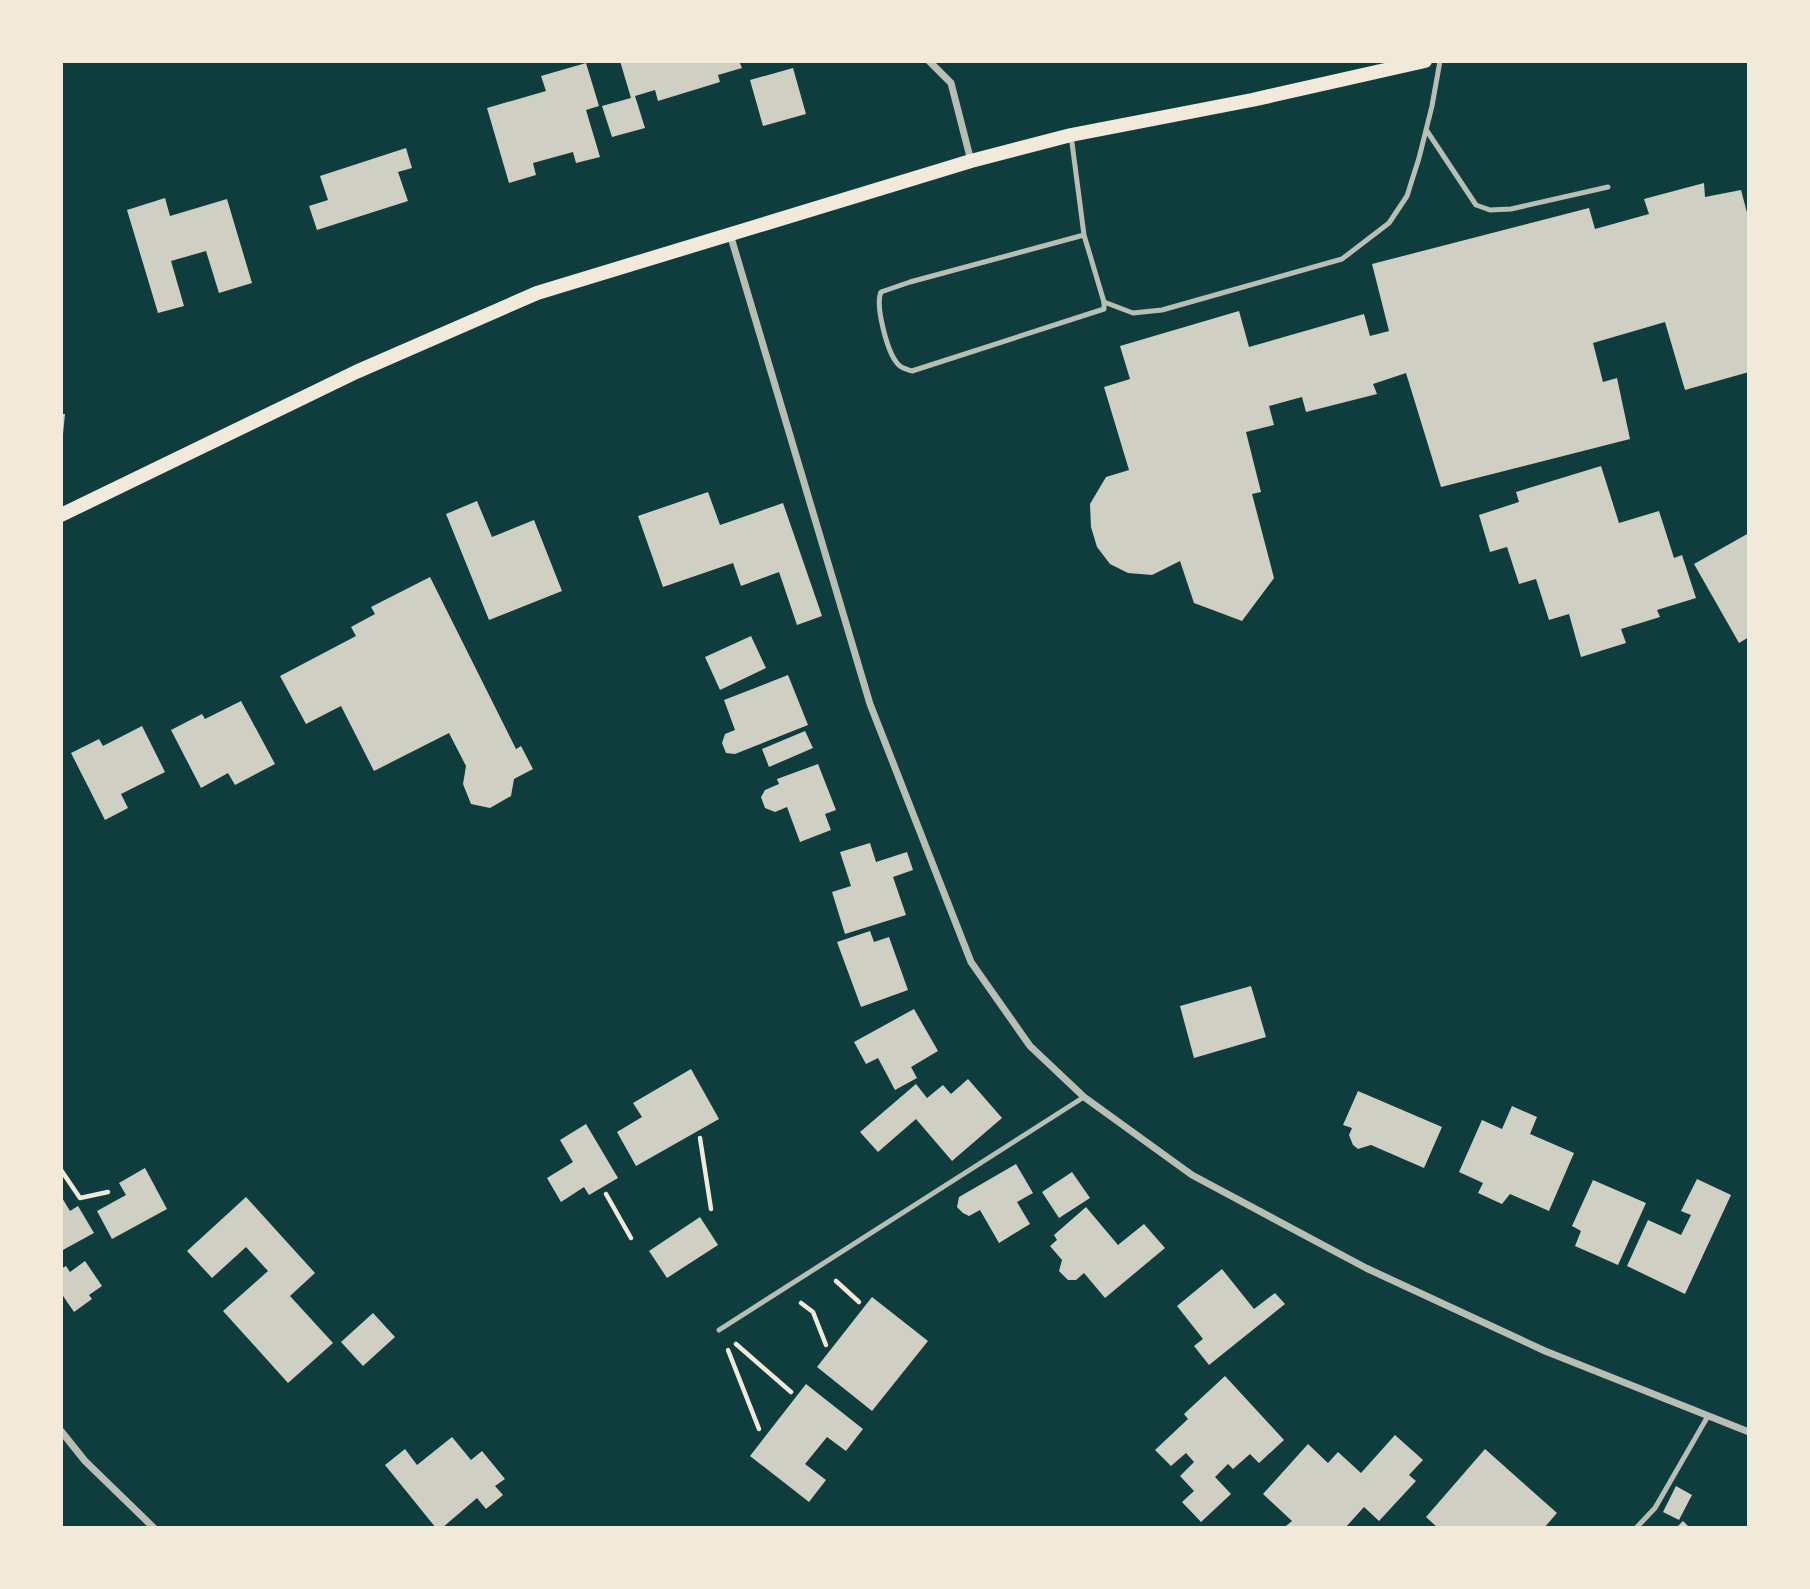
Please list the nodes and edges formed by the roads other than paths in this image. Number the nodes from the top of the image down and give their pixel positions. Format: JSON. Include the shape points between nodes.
{"nodes":[{"id":1,"x":929,"y":61,"type":"edge"},
{"id":2,"x":1425,"y":61,"type":"edge"},
{"id":3,"x":1440,"y":61,"type":"edge"},
{"id":4,"x":1427,"y":131,"type":"junction"},
{"id":5,"x":1070,"y":135,"type":"junction"},
{"id":6,"x":971,"y":161,"type":"junction"},
{"id":7,"x":1608,"y":187,"type":"dead end"},
{"id":8,"x":729,"y":233,"type":"junction"},
{"id":9,"x":1084,"y":235,"type":"junction"},
{"id":10,"x":1104,"y":302,"type":"junction"},
{"id":11,"x":61,"y":516,"type":"edge"},
{"id":12,"x":1084,"y":1097,"type":"junction"},
{"id":13,"x":719,"y":1330,"type":"road end"},
{"id":14,"x":1708,"y":1416,"type":"junction"},
{"id":15,"x":61,"y":1431,"type":"edge"},
{"id":16,"x":1749,"y":1432,"type":"edge"},
{"id":17,"x":154,"y":1528,"type":"edge"},
{"id":18,"x":1636,"y":1528,"type":"edge"}],
"edges":[{"from":1,"to":6,"type":"street","via":[[951,83]]},
{"from":2,"to":5,"type":"main road"},
{"from":3,"to":4,"type":"lane"},
{"from":4,"to":7,"type":"lane","via":[[1464,190],[1483,208],[1511,209]]},
{"from":4,"to":10,"type":"lane","via":[[1407,196],[1389,223],[1342,259],[1162,310],[1133,313]]},
{"from":5,"to":6,"type":"main road"},
{"from":5,"to":9,"type":"lane"},
{"from":6,"to":8,"type":"main road"},
{"from":8,"to":11,"type":"main road","via":[[537,293],[356,372]]},
{"from":8,"to":12,"type":"street","via":[[870,704],[971,962],[1030,1046]]},
{"from":9,"to":10,"type":"lane"},
{"from":9,"to":10,"type":"lane","via":[[887,289],[879,294],[878,305],[889,346],[897,364],[912,371],[1101,312]]},
{"from":12,"to":13,"type":"lane"},
{"from":12,"to":14,"type":"street","via":[[1192,1175],[1366,1268],[1545,1351]]},
{"from":14,"to":16,"type":"street"},
{"from":14,"to":18,"type":"lane","via":[[1655,1508]]},
{"from":15,"to":17,"type":"street"}]}
